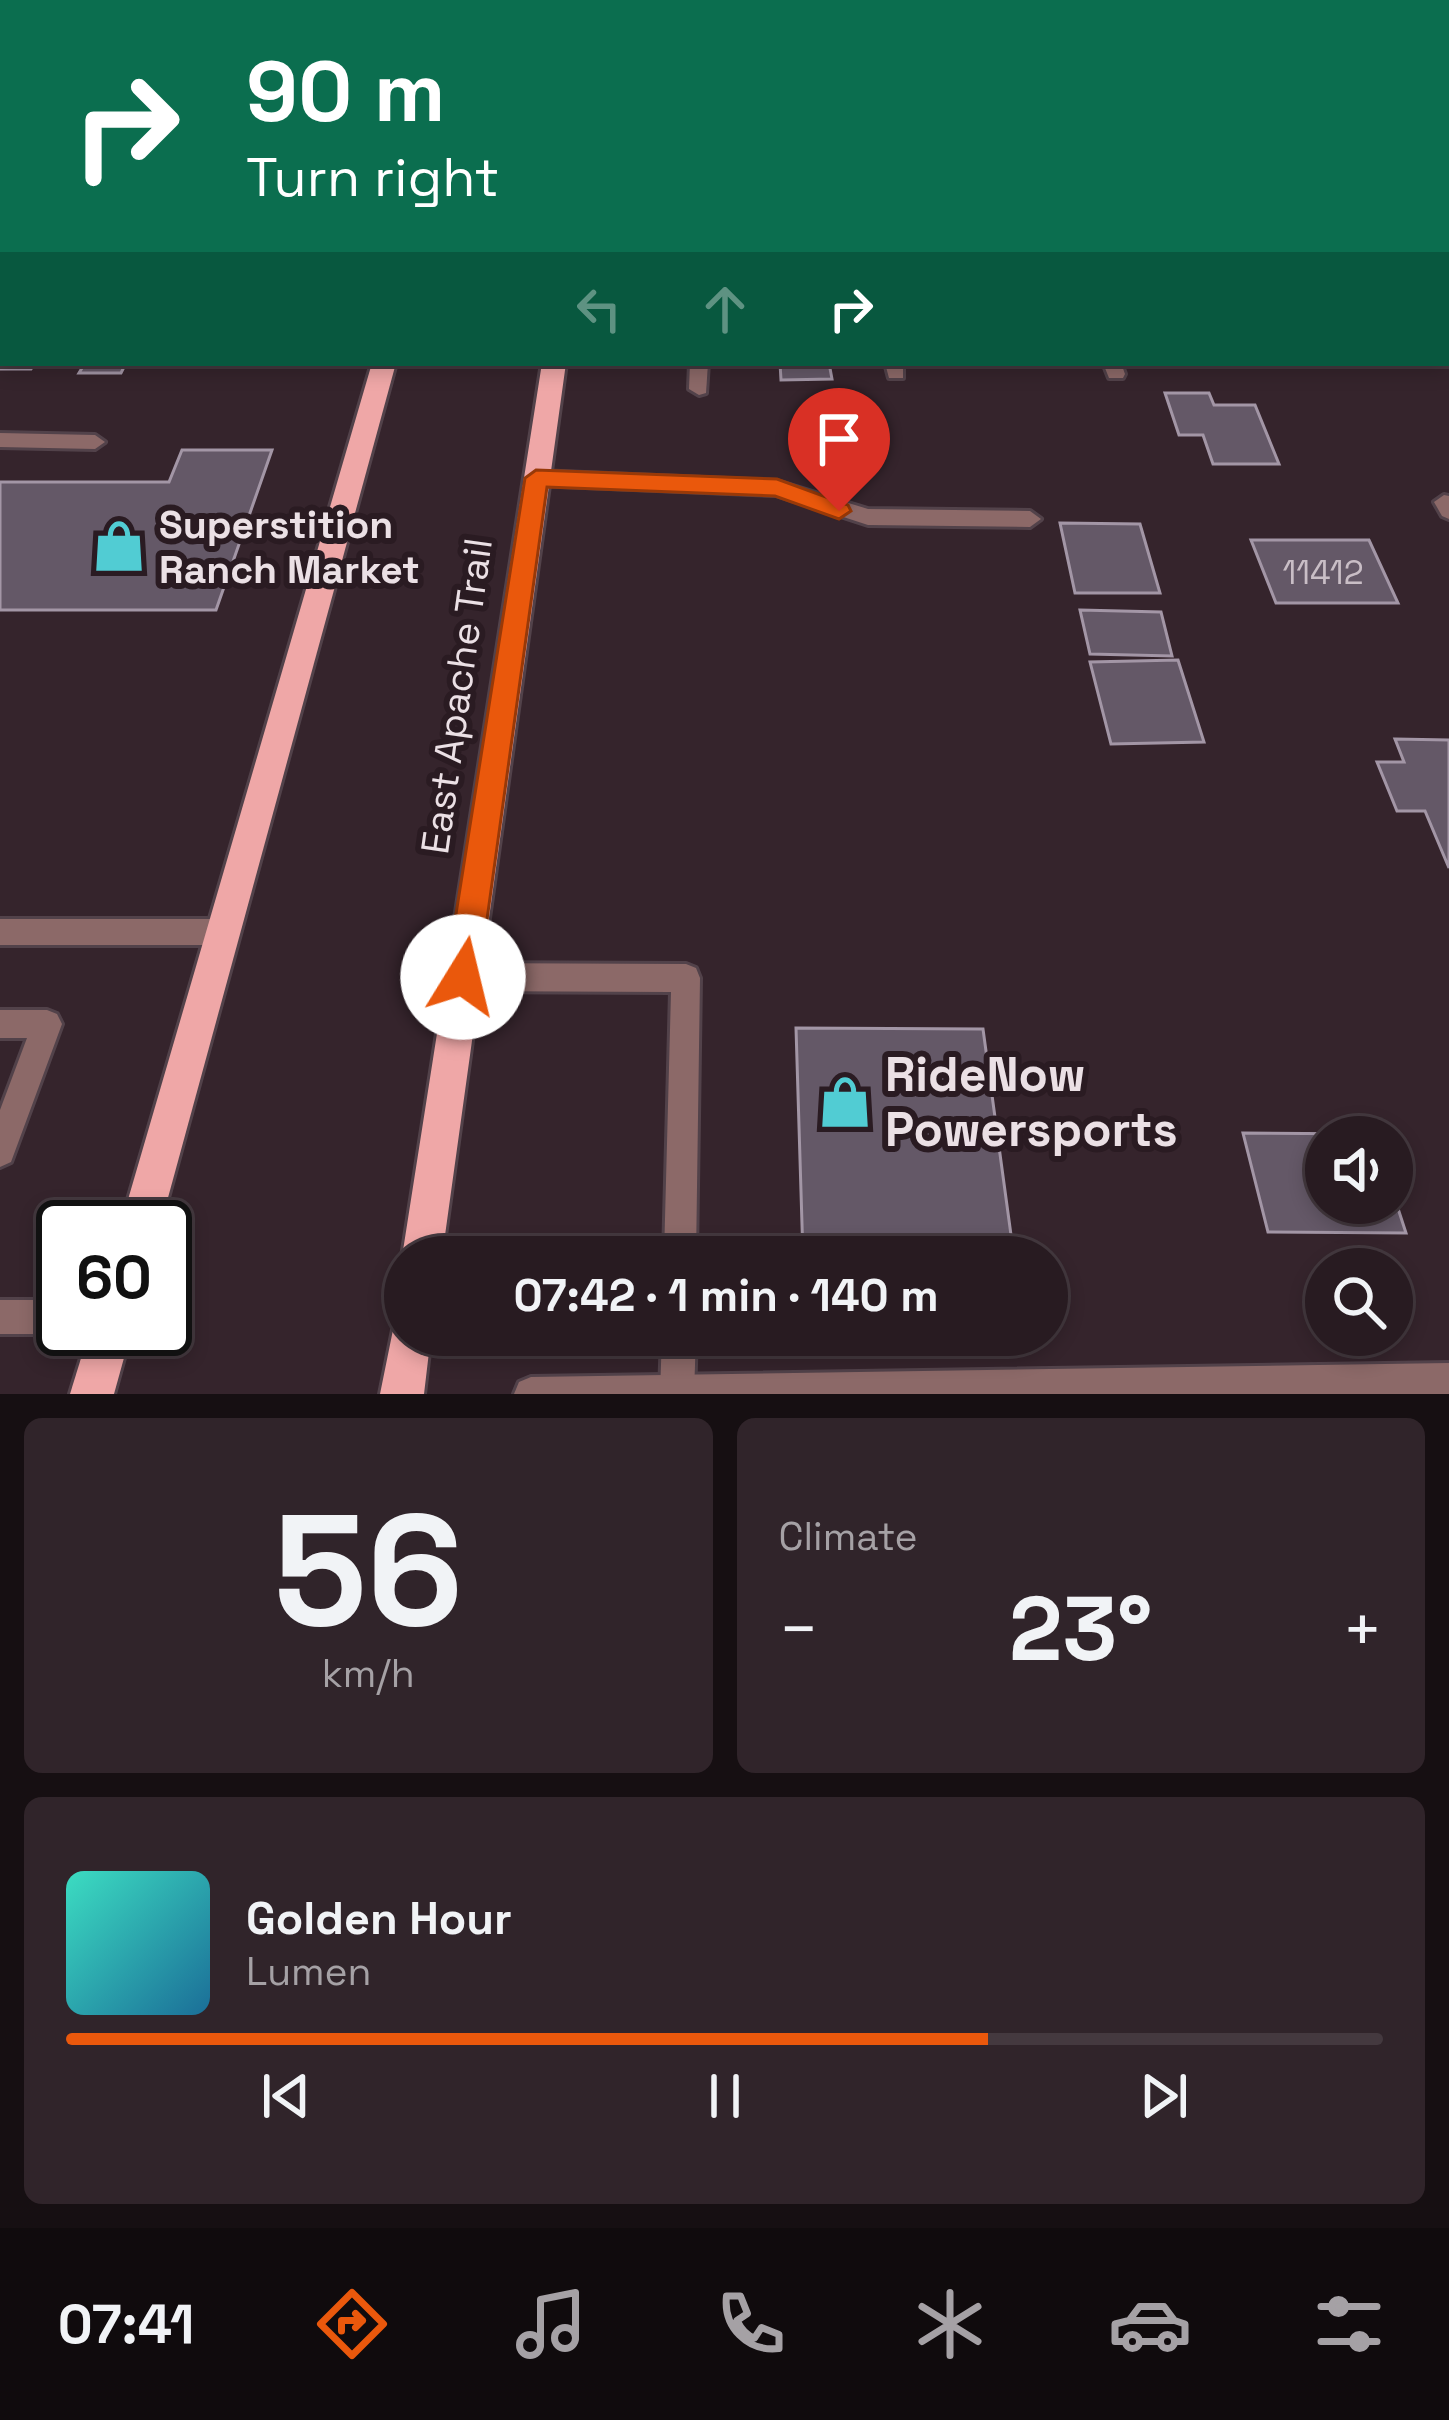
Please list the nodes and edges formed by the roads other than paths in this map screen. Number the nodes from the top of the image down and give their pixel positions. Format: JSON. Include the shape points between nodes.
{"nodes":[{"id":1,"x":383,"y":366,"type":"edge"},
{"id":2,"x":554,"y":366,"type":"edge"},
{"id":3,"x":699,"y":366,"type":"edge"},
{"id":4,"x":698,"y":389,"type":"dead end"},
{"id":5,"x":0,"y":440,"type":"edge"},
{"id":6,"x":95,"y":442,"type":"dead end"},
{"id":7,"x":536,"y":478,"type":"junction"},
{"id":8,"x":1030,"y":519,"type":"dead end"},
{"id":9,"x":0,"y":932,"type":"edge"},
{"id":10,"x":223,"y":932,"type":"junction"},
{"id":11,"x":463,"y":977,"type":"junction"},
{"id":12,"x":0,"y":1024,"type":"edge"},
{"id":13,"x":0,"y":1151,"type":"edge"},
{"id":14,"x":148,"y":1200,"type":"edge"},
{"id":15,"x":425,"y":1236,"type":"edge"},
{"id":16,"x":680,"y":1236,"type":"edge"},
{"id":17,"x":0,"y":1317,"type":"edge"},
{"id":18,"x":36,"y":1318,"type":"edge"},
{"id":19,"x":103,"y":1356,"type":"edge"},
{"id":20,"x":407,"y":1356,"type":"edge"},
{"id":21,"x":678,"y":1356,"type":"edge"},
{"id":22,"x":1449,"y":1380,"type":"edge"},
{"id":23,"x":677,"y":1393,"type":"edge"},
{"id":24,"x":92,"y":1394,"type":"edge"},
{"id":25,"x":401,"y":1394,"type":"edge"},
{"id":26,"x":531,"y":1394,"type":"edge"}],
"edges":[{"from":1,"to":10,"type":"main road"},
{"from":2,"to":7,"type":"main road","name":"East Apache Trail"},
{"from":3,"to":4,"type":"street"},
{"from":5,"to":6,"type":"street"},
{"from":7,"to":8,"type":"street","via":[[777,488],[868,517]]},
{"from":7,"to":11,"type":"main road","name":"East Apache Trail"},
{"from":9,"to":10,"type":"street"},
{"from":10,"to":14,"type":"main road"},
{"from":11,"to":15,"type":"main road","name":"East Apache Trail"},
{"from":11,"to":16,"type":"street","via":[[686,978]]},
{"from":12,"to":13,"type":"street","via":[[47,1024]]},
{"from":17,"to":18,"type":"street"},
{"from":19,"to":24,"type":"main road"},
{"from":20,"to":25,"type":"main road"},
{"from":21,"to":23,"type":"street"},
{"from":22,"to":23,"type":"street"},
{"from":23,"to":26,"type":"street"}]}
